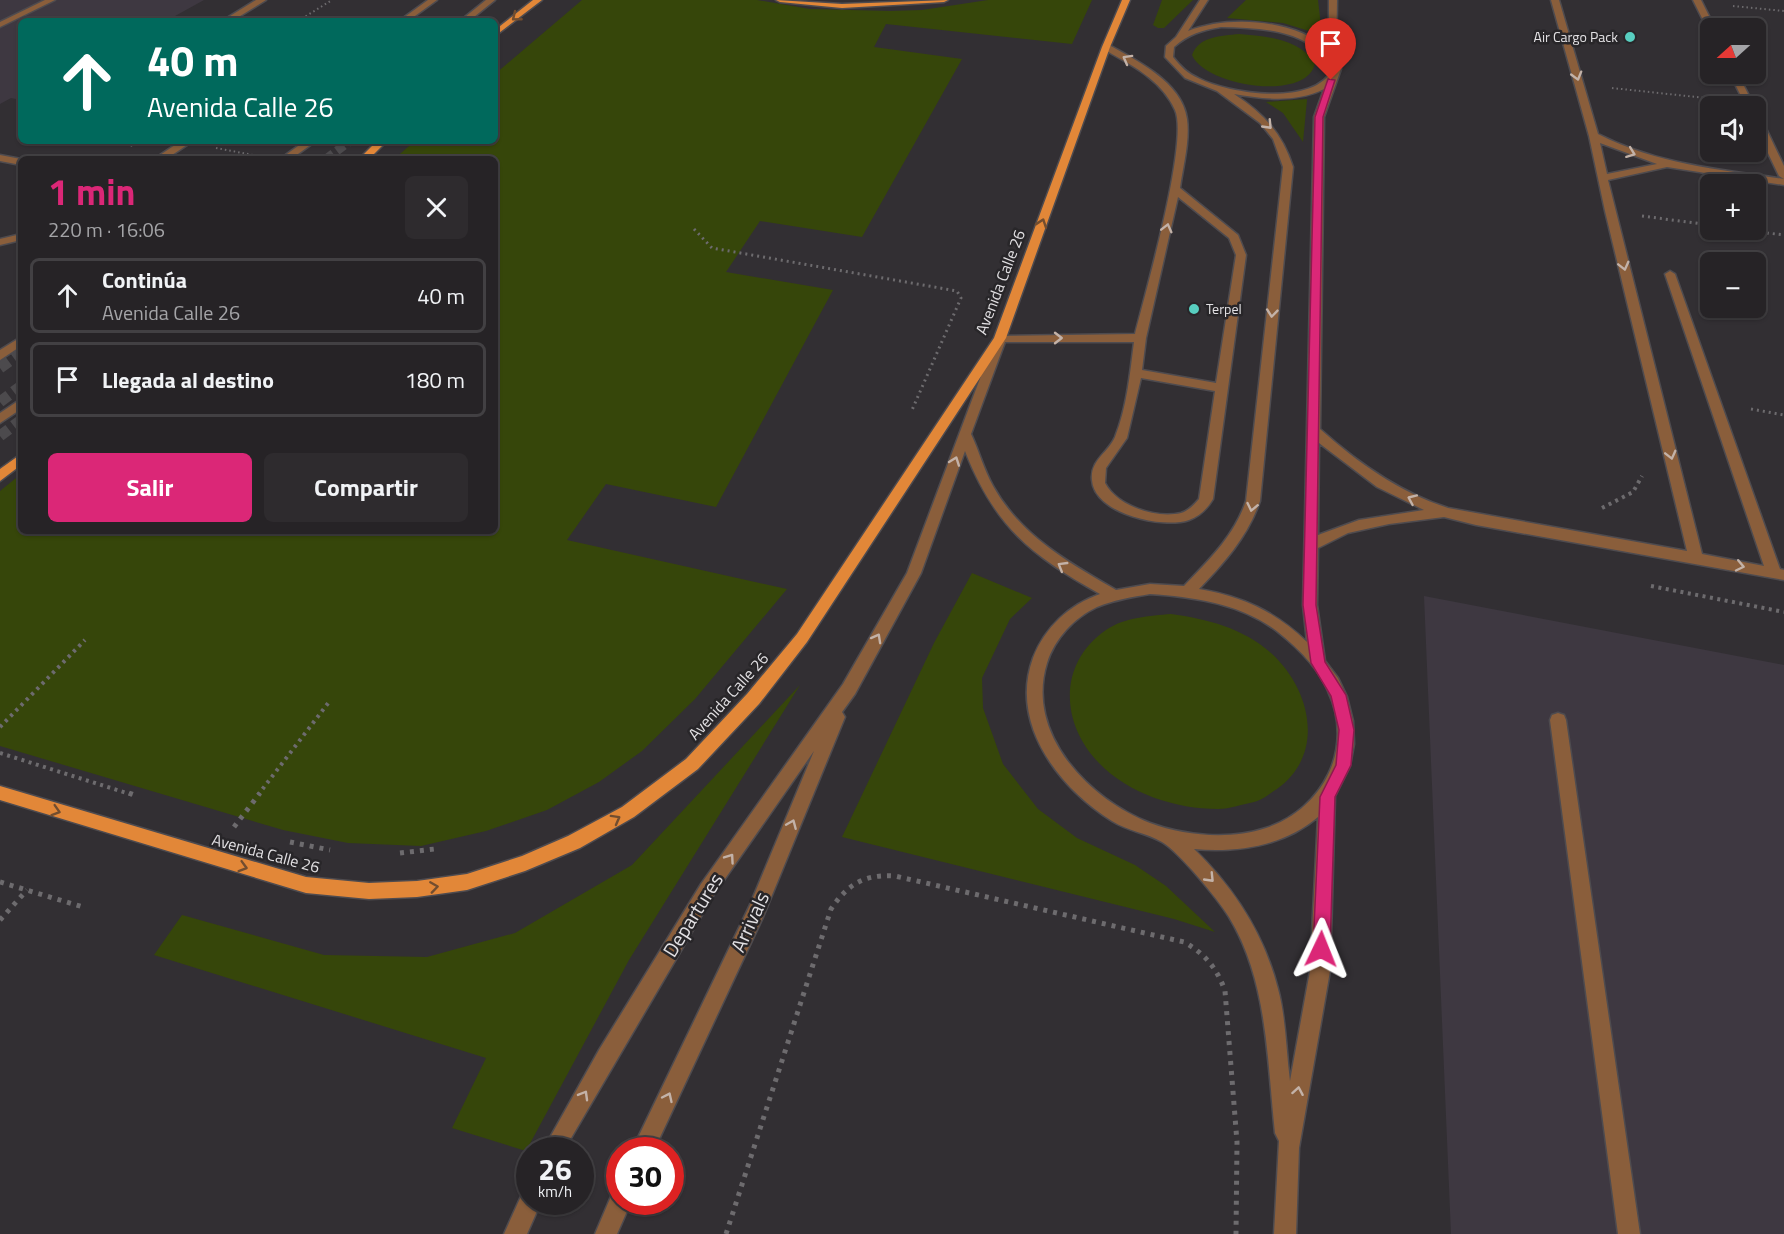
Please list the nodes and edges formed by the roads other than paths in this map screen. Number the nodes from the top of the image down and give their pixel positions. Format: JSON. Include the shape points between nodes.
{"nodes":[{"id":1,"x":51,"y":0,"type":"edge"},
{"id":2,"x":262,"y":0,"type":"edge"},
{"id":3,"x":434,"y":0,"type":"edge"},
{"id":4,"x":492,"y":0,"type":"edge"},
{"id":5,"x":537,"y":0,"type":"edge"},
{"id":6,"x":780,"y":0,"type":"edge"},
{"id":7,"x":944,"y":0,"type":"edge"},
{"id":8,"x":1126,"y":0,"type":"edge"},
{"id":9,"x":1204,"y":0,"type":"edge"},
{"id":10,"x":1333,"y":0,"type":"edge"},
{"id":11,"x":1555,"y":0,"type":"edge"},
{"id":12,"x":1697,"y":0,"type":"edge"},
{"id":13,"x":231,"y":18,"type":"edge"},
{"id":14,"x":407,"y":18,"type":"edge"},
{"id":15,"x":468,"y":18,"type":"edge"},
{"id":16,"x":1707,"y":18,"type":"edge"},
{"id":17,"x":0,"y":25,"type":"edge"},
{"id":18,"x":498,"y":32,"type":"edge"},
{"id":19,"x":1180,"y":36,"type":"junction"},
{"id":20,"x":1106,"y":47,"type":"junction"},
{"id":21,"x":1333,"y":57,"type":"junction"},
{"id":22,"x":1331,"y":80,"type":"junction"},
{"id":23,"x":1221,"y":90,"type":"junction"},
{"id":24,"x":1594,"y":136,"type":"junction"},
{"id":25,"x":1766,"y":139,"type":"edge"},
{"id":26,"x":183,"y":144,"type":"edge"},
{"id":27,"x":308,"y":144,"type":"edge"},
{"id":28,"x":379,"y":144,"type":"edge"},
{"id":29,"x":164,"y":156,"type":"edge"},
{"id":30,"x":290,"y":156,"type":"edge"},
{"id":31,"x":294,"y":156,"type":"edge"},
{"id":32,"x":367,"y":156,"type":"edge"},
{"id":33,"x":0,"y":158,"type":"edge"},
{"id":34,"x":18,"y":161,"type":"edge"},
{"id":35,"x":1669,"y":165,"type":"junction"},
{"id":36,"x":1784,"y":176,"type":"edge"},
{"id":37,"x":1603,"y":178,"type":"junction"},
{"id":38,"x":1784,"y":182,"type":"edge"},
{"id":39,"x":1176,"y":190,"type":"junction"},
{"id":40,"x":18,"y":238,"type":"edge"},
{"id":41,"x":0,"y":242,"type":"edge"},
{"id":42,"x":1670,"y":274,"type":"dead end"},
{"id":43,"x":1000,"y":338,"type":"junction"},
{"id":44,"x":1140,"y":338,"type":"junction"},
{"id":45,"x":18,"y":343,"type":"edge"},
{"id":46,"x":0,"y":356,"type":"edge"},
{"id":47,"x":1137,"y":373,"type":"junction"},
{"id":48,"x":1222,"y":388,"type":"junction"},
{"id":49,"x":18,"y":405,"type":"edge"},
{"id":50,"x":0,"y":419,"type":"edge"},
{"id":51,"x":1313,"y":430,"type":"junction"},
{"id":52,"x":965,"y":435,"type":"junction"},
{"id":53,"x":18,"y":461,"type":"edge"},
{"id":54,"x":0,"y":476,"type":"edge"},
{"id":55,"x":1446,"y":513,"type":"junction"},
{"id":56,"x":1311,"y":545,"type":"junction"},
{"id":57,"x":1696,"y":557,"type":"junction"},
{"id":58,"x":1779,"y":574,"type":"edge"},
{"id":59,"x":1189,"y":590,"type":"junction"},
{"id":60,"x":1113,"y":595,"type":"junction"},
{"id":61,"x":1318,"y":663,"type":"junction"},
{"id":62,"x":849,"y":689,"type":"junction"},
{"id":63,"x":1558,"y":720,"type":"dead end"},
{"id":64,"x":0,"y":793,"type":"edge"},
{"id":65,"x":1327,"y":797,"type":"junction"},
{"id":66,"x":1169,"y":837,"type":"junction"},
{"id":67,"x":560,"y":1137,"type":"edge"},
{"id":68,"x":649,"y":1137,"type":"edge"},
{"id":69,"x":1288,"y":1148,"type":"junction"},
{"id":70,"x":524,"y":1215,"type":"edge"},
{"id":71,"x":614,"y":1215,"type":"edge"},
{"id":72,"x":515,"y":1234,"type":"edge"},
{"id":73,"x":606,"y":1234,"type":"edge"},
{"id":74,"x":1285,"y":1234,"type":"edge"},
{"id":75,"x":1629,"y":1234,"type":"edge"}],
"edges":[{"from":1,"to":17,"type":"street"},
{"from":2,"to":13,"type":"street"},
{"from":3,"to":14,"type":"street"},
{"from":4,"to":15,"type":"street"},
{"from":5,"to":18,"type":"main road","one_way":true},
{"from":6,"to":7,"type":"main road","via":[[842,6]]},
{"from":8,"to":20,"type":"main road","name":"Avenida Calle 26"},
{"from":9,"to":19,"type":"street"},
{"from":10,"to":21,"type":"street"},
{"from":11,"to":24,"type":"street","one_way":true},
{"from":12,"to":16,"type":"street"},
{"from":19,"to":21,"type":"street","via":[[1221,25],[1274,29],[1319,45]]},
{"from":19,"to":23,"type":"street","via":[[1170,46],[1169,57],[1178,69]]},
{"from":39,"to":20,"type":"street","one_way":true,"via":[[1182,113],[1164,84]]},
{"from":43,"to":20,"type":"main road","name":"Avenida Calle 26","one_way":true},
{"from":21,"to":22,"type":"street","via":[[1337,69]]},
{"from":22,"to":23,"type":"street","via":[[1308,91],[1273,96]]},
{"from":22,"to":51,"type":"street","via":[[1319,117]]},
{"from":23,"to":59,"type":"street","one_way":true,"via":[[1276,133],[1288,167],[1253,501],[1239,534]]},
{"from":24,"to":35,"type":"street","one_way":true},
{"from":24,"to":37,"type":"street"},
{"from":25,"to":36,"type":"street"},
{"from":26,"to":29,"type":"street"},
{"from":27,"to":30,"type":"street"},
{"from":27,"to":31,"type":"street"},
{"from":28,"to":32,"type":"main road"},
{"from":33,"to":34,"type":"street"},
{"from":35,"to":37,"type":"street"},
{"from":35,"to":38,"type":"street"},
{"from":37,"to":57,"type":"street","one_way":true},
{"from":44,"to":39,"type":"street","one_way":true},
{"from":39,"to":48,"type":"street","via":[[1234,237],[1241,255]]},
{"from":40,"to":41,"type":"street"},
{"from":42,"to":58,"type":"street"},
{"from":43,"to":44,"type":"street","one_way":true},
{"from":43,"to":52,"type":"street"},
{"from":64,"to":43,"type":"main road","name":"Avenida Calle 26","one_way":true,"via":[[306,885],[369,891],[417,890],[467,882],[574,842],[628,812],[692,764],[753,699],[802,638]]},
{"from":44,"to":47,"type":"street"},
{"from":45,"to":46,"type":"street"},
{"from":47,"to":48,"type":"street"},
{"from":47,"to":48,"type":"street","via":[[1121,438],[1098,470],[1098,481],[1101,490],[1120,506],[1156,518],[1189,515],[1202,507]]},
{"from":49,"to":50,"type":"street"},
{"from":55,"to":51,"type":"street","one_way":true,"via":[[1372,478]]},
{"from":51,"to":56,"type":"street"},
{"from":60,"to":52,"type":"street","one_way":true,"via":[[1056,563],[1018,531],[987,486]]},
{"from":62,"to":52,"type":"street","one_way":true,"via":[[914,573]]},
{"from":53,"to":54,"type":"main road"},
{"from":55,"to":56,"type":"street","via":[[1368,521]]},
{"from":55,"to":57,"type":"street"},
{"from":56,"to":61,"type":"street","via":[[1310,605]]},
{"from":57,"to":58,"type":"street","one_way":true},
{"from":59,"to":60,"type":"street","via":[[1150,589]]},
{"from":59,"to":61,"type":"street","via":[[1239,603],[1283,628]]},
{"from":60,"to":66,"type":"street","via":[[1077,611],[1051,637],[1036,670],[1034,709],[1048,748],[1077,786],[1119,817]]},
{"from":61,"to":65,"type":"street","via":[[1338,695],[1347,730],[1344,765]]},
{"from":67,"to":62,"type":"street","name":"Departures","one_way":true,"via":[[707,890]]},
{"from":68,"to":62,"type":"street","name":"Arrivals","one_way":true,"via":[[756,911]]},
{"from":63,"to":75,"type":"street"},
{"from":65,"to":66,"type":"street","via":[[1300,822],[1261,837],[1216,843]]},
{"from":69,"to":65,"type":"street","one_way":true,"via":[[1320,970]]},
{"from":66,"to":69,"type":"street","one_way":true,"via":[[1220,888],[1243,924],[1263,969]]},
{"from":69,"to":74,"type":"street"},
{"from":70,"to":72,"type":"street"},
{"from":71,"to":73,"type":"street"}]}
